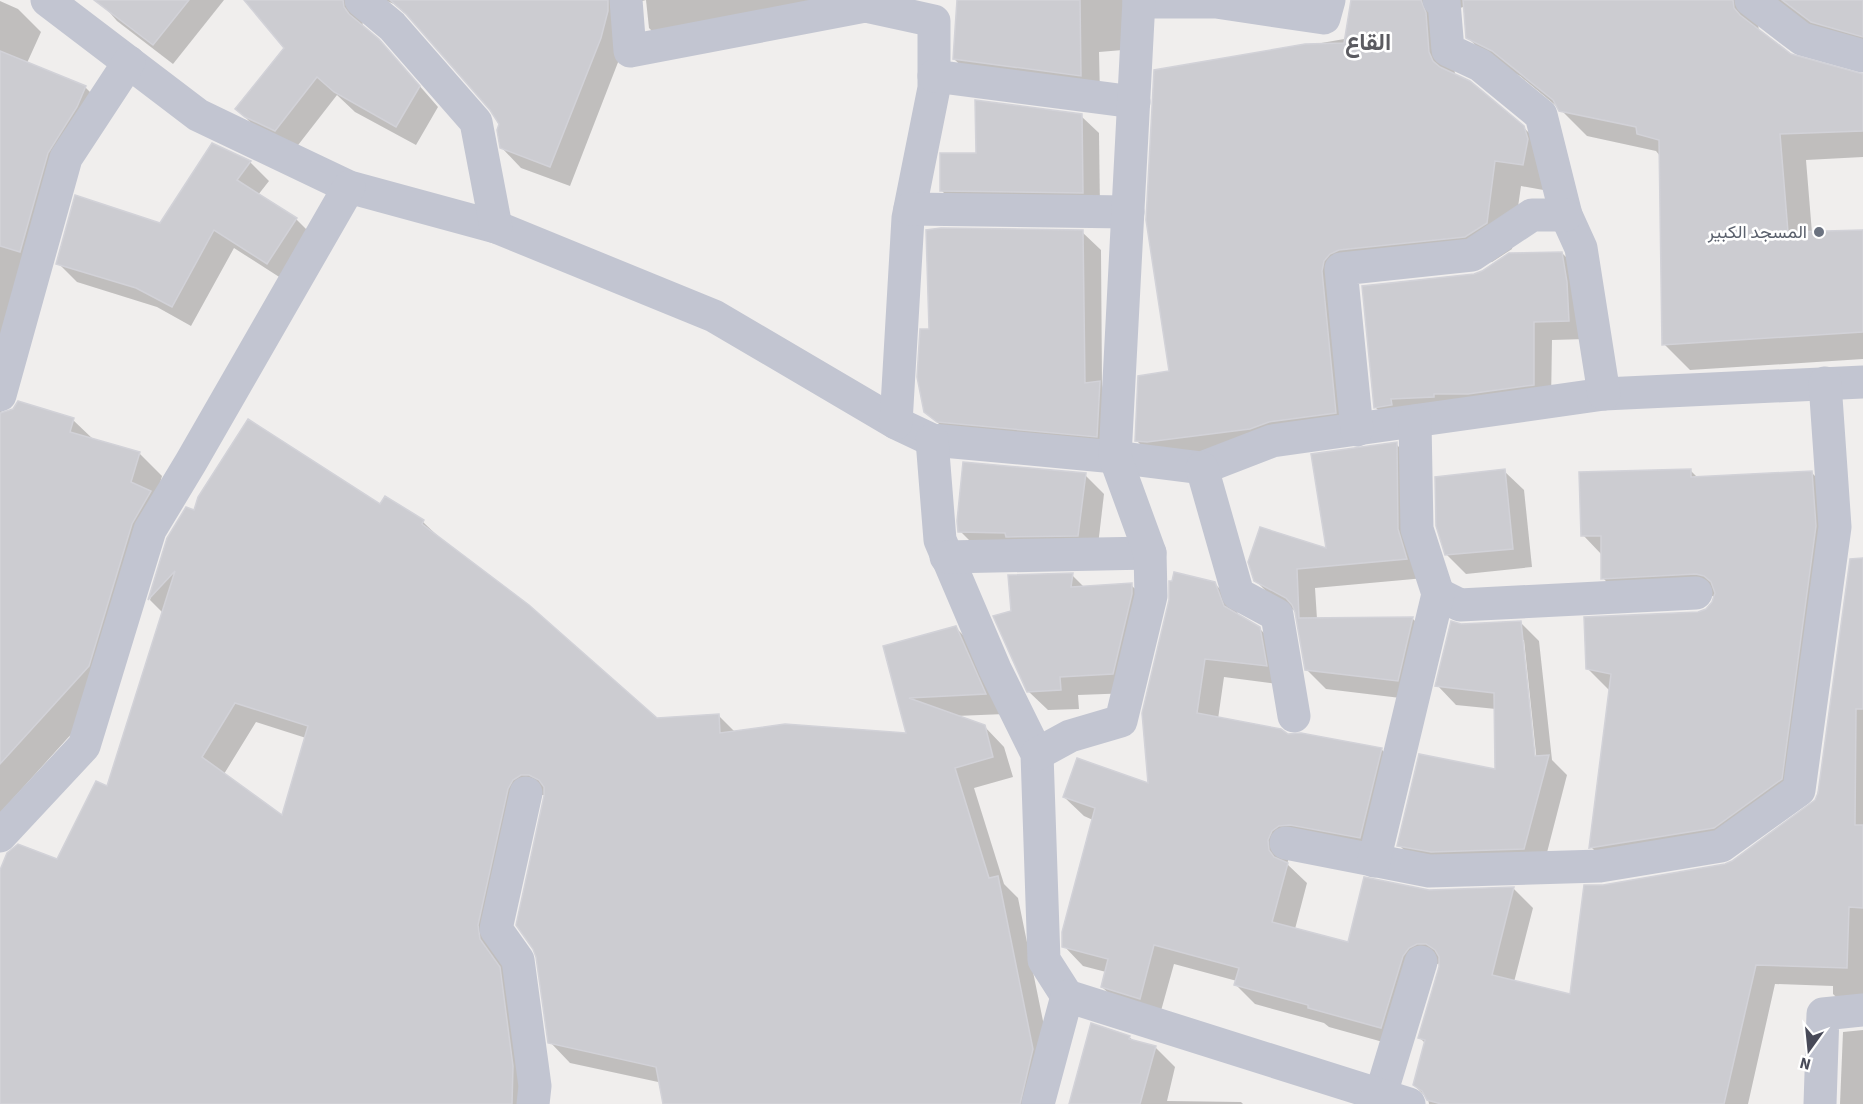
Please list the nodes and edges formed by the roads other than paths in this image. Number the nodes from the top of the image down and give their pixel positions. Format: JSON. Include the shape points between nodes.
{"nodes":[{"id":1,"x":47,"y":0,"type":"edge"},
{"id":2,"x":362,"y":0,"type":"edge"},
{"id":3,"x":626,"y":0,"type":"edge"},
{"id":4,"x":1329,"y":0,"type":"edge"},
{"id":5,"x":1439,"y":0,"type":"edge"},
{"id":6,"x":1751,"y":0,"type":"edge"},
{"id":7,"x":1139,"y":1,"type":"edge"},
{"id":8,"x":921,"y":9,"type":"edge"},
{"id":9,"x":1863,"y":56,"type":"edge"},
{"id":10,"x":129,"y":62,"type":"junction"},
{"id":11,"x":934,"y":76,"type":"junction"},
{"id":12,"x":1134,"y":102,"type":"junction"},
{"id":13,"x":349,"y":187,"type":"junction"},
{"id":14,"x":910,"y":209,"type":"junction"},
{"id":15,"x":1128,"y":212,"type":"junction"},
{"id":16,"x":1566,"y":215,"type":"junction"},
{"id":17,"x":496,"y":227,"type":"junction"},
{"id":18,"x":1863,"y":382,"type":"edge"},
{"id":19,"x":1825,"y":383,"type":"junction"},
{"id":20,"x":1604,"y":394,"type":"junction"},
{"id":21,"x":0,"y":395,"type":"edge"},
{"id":22,"x":1415,"y":421,"type":"junction"},
{"id":23,"x":896,"y":423,"type":"junction"},
{"id":24,"x":1357,"y":430,"type":"junction"},
{"id":25,"x":932,"y":440,"type":"junction"},
{"id":26,"x":1115,"y":457,"type":"junction"},
{"id":27,"x":1202,"y":468,"type":"junction"},
{"id":28,"x":1150,"y":553,"type":"junction"},
{"id":29,"x":946,"y":557,"type":"junction"},
{"id":30,"x":1696,"y":593,"type":"dead end"},
{"id":31,"x":1438,"y":594,"type":"junction"},
{"id":32,"x":1294,"y":717,"type":"dead end"},
{"id":33,"x":1037,"y":754,"type":"junction"},
{"id":34,"x":526,"y":793,"type":"dead end"},
{"id":35,"x":0,"y":836,"type":"edge"},
{"id":36,"x":1286,"y":843,"type":"dead end"},
{"id":37,"x":1374,"y":861,"type":"junction"},
{"id":38,"x":1421,"y":962,"type":"dead end"},
{"id":39,"x":1067,"y":996,"type":"junction"},
{"id":40,"x":1863,"y":1010,"type":"edge"},
{"id":41,"x":1398,"y":1101,"type":"edge"},
{"id":42,"x":532,"y":1104,"type":"edge"},
{"id":43,"x":1038,"y":1104,"type":"edge"},
{"id":44,"x":1820,"y":1104,"type":"edge"}],
"edges":[{"from":1,"to":10,"type":"street"},
{"from":2,"to":17,"type":"street","via":[[392,26],[476,122]]},
{"from":3,"to":8,"type":"street","via":[[630,51],[865,6]]},
{"from":4,"to":7,"type":"street","via":[[1324,18],[1216,2]]},
{"from":5,"to":16,"type":"street","via":[[1444,2],[1448,50],[1480,65],[1541,115]]},
{"from":6,"to":9,"type":"street","via":[[1802,39]]},
{"from":7,"to":12,"type":"street"},
{"from":8,"to":11,"type":"street","via":[[934,21]]},
{"from":10,"to":13,"type":"street","via":[[198,115]]},
{"from":10,"to":21,"type":"street","via":[[66,158]]},
{"from":11,"to":12,"type":"street"},
{"from":11,"to":14,"type":"street"},
{"from":12,"to":15,"type":"street"},
{"from":13,"to":17,"type":"street"},
{"from":13,"to":35,"type":"street","via":[[150,530],[84,746]]},
{"from":14,"to":15,"type":"street"},
{"from":14,"to":23,"type":"street"},
{"from":15,"to":26,"type":"street"},
{"from":16,"to":20,"type":"street","via":[[1581,248]]},
{"from":16,"to":24,"type":"street","via":[[1532,215],[1472,255],[1341,268]]},
{"from":17,"to":23,"type":"street","via":[[714,316]]},
{"from":18,"to":19,"type":"street"},
{"from":19,"to":20,"type":"street"},
{"from":19,"to":37,"type":"street","via":[[1835,527],[1799,790],[1721,846],[1600,866],[1429,871]]},
{"from":20,"to":22,"type":"street"},
{"from":22,"to":24,"type":"street"},
{"from":22,"to":31,"type":"street","via":[[1417,529]]},
{"from":23,"to":25,"type":"street"},
{"from":24,"to":27,"type":"street","via":[[1272,441]]},
{"from":25,"to":26,"type":"street"},
{"from":25,"to":29,"type":"street","via":[[940,540]]},
{"from":26,"to":27,"type":"street"},
{"from":26,"to":28,"type":"street"},
{"from":27,"to":32,"type":"street","via":[[1238,594],[1277,615]]},
{"from":28,"to":29,"type":"street"},
{"from":28,"to":33,"type":"street","via":[[1151,596],[1121,721],[1070,736]]},
{"from":29,"to":33,"type":"street"},
{"from":30,"to":31,"type":"street","via":[[1460,605]]},
{"from":31,"to":37,"type":"street"},
{"from":33,"to":39,"type":"street","via":[[1044,960]]},
{"from":34,"to":42,"type":"street","via":[[496,929],[518,960],[535,1086]]},
{"from":36,"to":37,"type":"street"},
{"from":38,"to":41,"type":"street"},
{"from":39,"to":41,"type":"street"},
{"from":39,"to":43,"type":"street"},
{"from":40,"to":44,"type":"street","via":[[1824,1014]]}]}
